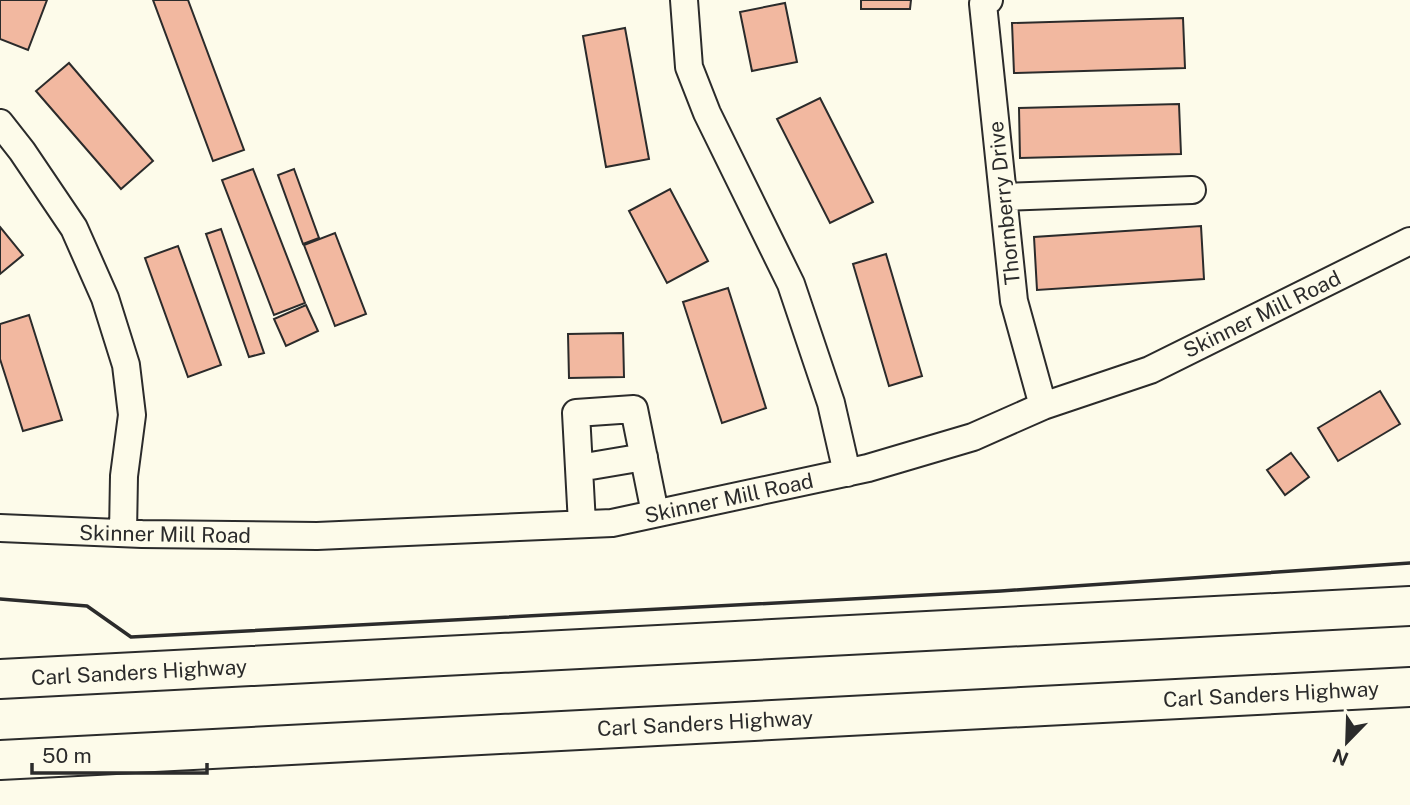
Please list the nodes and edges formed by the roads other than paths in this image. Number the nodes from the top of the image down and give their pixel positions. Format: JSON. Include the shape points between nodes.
{"nodes":[{"id":1,"x":684,"y":0,"type":"edge"},
{"id":2,"x":989,"y":0,"type":"edge"},
{"id":3,"x":0,"y":123,"type":"edge"},
{"id":4,"x":1192,"y":190,"type":"dead end"},
{"id":5,"x":1004,"y":197,"type":"junction"},
{"id":6,"x":1410,"y":241,"type":"edge"},
{"id":7,"x":1043,"y":406,"type":"junction"},
{"id":8,"x":643,"y":457,"type":"junction"},
{"id":9,"x":579,"y":468,"type":"junction"},
{"id":10,"x":847,"y":473,"type":"junction"},
{"id":11,"x":655,"y":513,"type":"junction"},
{"id":12,"x":582,"y":524,"type":"junction"},
{"id":13,"x":0,"y":528,"type":"edge"},
{"id":14,"x":123,"y":533,"type":"junction"},
{"id":15,"x":1410,"y":606,"type":"edge"},
{"id":16,"x":0,"y":679,"type":"edge"},
{"id":17,"x":1410,"y":687,"type":"edge"},
{"id":18,"x":0,"y":760,"type":"edge"}],
"edges":[{"from":1,"to":10,"type":"street","via":[[688,67],[791,284],[831,403]]},
{"from":2,"to":5,"type":"street","name":"Thornberry Drive","via":[[983,4]]},
{"from":3,"to":14,"type":"street","via":[[74,228],[105,298],[126,365],[132,415]]},
{"from":4,"to":5,"type":"street"},
{"from":5,"to":7,"type":"street","name":"Thornberry Drive","via":[[1014,301]]},
{"from":6,"to":7,"type":"street","name":"Skinner Mill Road","via":[[1150,370]]},
{"from":7,"to":10,"type":"street","name":"Skinner Mill Road","via":[[973,437]]},
{"from":8,"to":9,"type":"street"},
{"from":8,"to":9,"type":"street","via":[[634,409],[576,412]]},
{"from":8,"to":11,"type":"street"},
{"from":9,"to":12,"type":"street"},
{"from":10,"to":11,"type":"street","name":"Skinner Mill Road"},
{"from":11,"to":12,"type":"street","name":"Skinner Mill Road"},
{"from":12,"to":14,"type":"street","name":"Skinner Mill Road","via":[[317,536]]},
{"from":13,"to":14,"type":"street","name":"Skinner Mill Road"},
{"from":15,"to":16,"type":"highway","name":"Carl Sanders Highway"},
{"from":17,"to":18,"type":"highway","name":"Carl Sanders Highway"}]}
